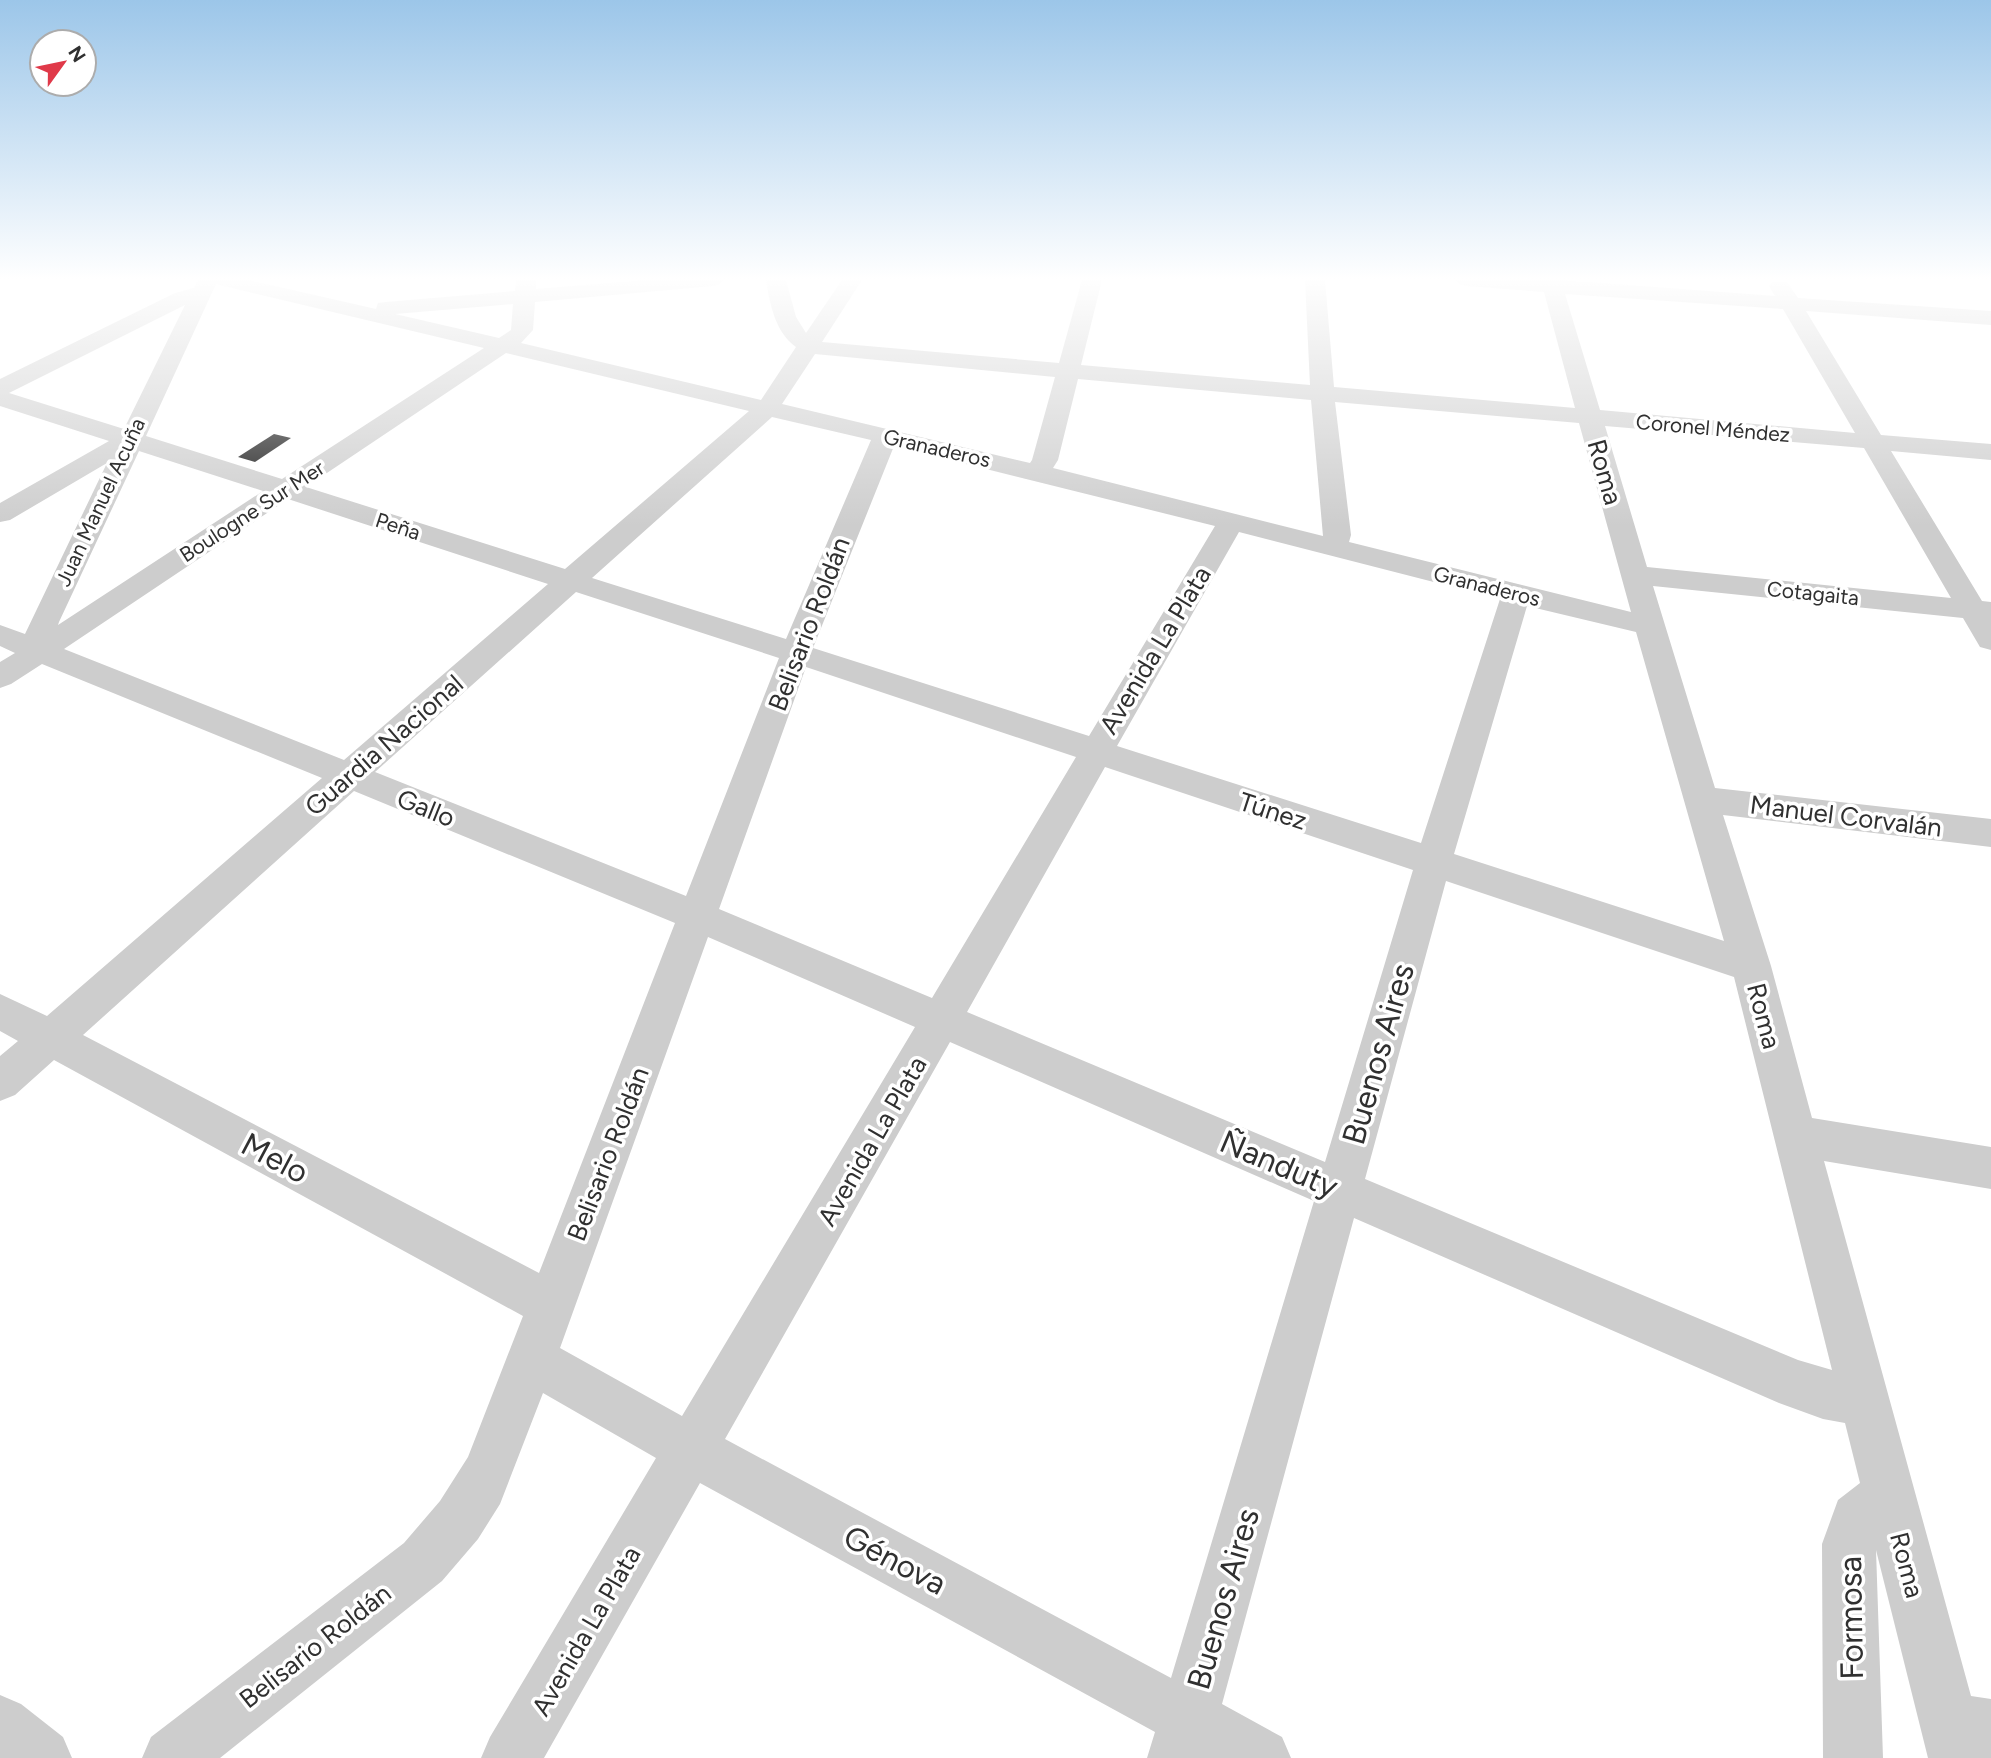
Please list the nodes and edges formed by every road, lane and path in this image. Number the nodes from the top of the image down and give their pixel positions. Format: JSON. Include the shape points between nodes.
{"nodes":[{"id":1,"x":53,"y":362,"type":"edge"},
{"id":2,"x":170,"y":362,"type":"edge"},
{"id":3,"x":478,"y":362,"type":"edge"},
{"id":4,"x":577,"y":362,"type":"edge"},
{"id":5,"x":797,"y":362,"type":"edge"},
{"id":6,"x":974,"y":362,"type":"edge"},
{"id":7,"x":1069,"y":362,"type":"edge"},
{"id":8,"x":1320,"y":362,"type":"edge"},
{"id":9,"x":1574,"y":362,"type":"edge"},
{"id":10,"x":1825,"y":362,"type":"edge"},
{"id":11,"x":1067,"y":371,"type":"junction"},
{"id":12,"x":0,"y":388,"type":"edge"},
{"id":13,"x":1322,"y":392,"type":"junction"},
{"id":14,"x":0,"y":398,"type":"edge"},
{"id":15,"x":768,"y":407,"type":"junction"},
{"id":16,"x":1589,"y":416,"type":"junction"},
{"id":17,"x":885,"y":436,"type":"junction"},
{"id":18,"x":129,"y":440,"type":"junction"},
{"id":19,"x":1872,"y":442,"type":"junction"},
{"id":20,"x":1991,"y":453,"type":"edge"},
{"id":21,"x":1037,"y":472,"type":"junction"},
{"id":22,"x":284,"y":490,"type":"junction"},
{"id":23,"x":0,"y":514,"type":"edge"},
{"id":24,"x":1230,"y":523,"type":"junction"},
{"id":25,"x":1334,"y":548,"type":"junction"},
{"id":26,"x":1635,"y":575,"type":"junction"},
{"id":27,"x":569,"y":581,"type":"junction"},
{"id":28,"x":1516,"y":593,"type":"junction"},
{"id":29,"x":1982,"y":610,"type":"edge"},
{"id":30,"x":1649,"y":624,"type":"junction"},
{"id":31,"x":0,"y":635,"type":"edge"},
{"id":32,"x":1991,"y":640,"type":"edge"},
{"id":33,"x":40,"y":651,"type":"junction"},
{"id":34,"x":796,"y":653,"type":"junction"},
{"id":35,"x":0,"y":677,"type":"edge"},
{"id":36,"x":1094,"y":752,"type":"junction"},
{"id":37,"x":348,"y":776,"type":"junction"},
{"id":38,"x":1700,"y":799,"type":"junction"},
{"id":39,"x":1991,"y":833,"type":"edge"},
{"id":40,"x":1433,"y":863,"type":"junction"},
{"id":41,"x":697,"y":916,"type":"junction"},
{"id":42,"x":1751,"y":966,"type":"junction"},
{"id":43,"x":0,"y":1011,"type":"edge"},
{"id":44,"x":943,"y":1020,"type":"junction"},
{"id":45,"x":49,"y":1038,"type":"junction"},
{"id":46,"x":0,"y":1082,"type":"edge"},
{"id":47,"x":1796,"y":1136,"type":"junction"},
{"id":48,"x":1991,"y":1168,"type":"edge"},
{"id":49,"x":1339,"y":1190,"type":"junction"},
{"id":50,"x":551,"y":1305,"type":"junction"},
{"id":51,"x":531,"y":1359,"type":"junction"},
{"id":52,"x":1864,"y":1401,"type":"junction"},
{"id":53,"x":692,"y":1450,"type":"junction"},
{"id":54,"x":1888,"y":1494,"type":"junction"},
{"id":55,"x":0,"y":1725,"type":"edge"},
{"id":56,"x":1966,"y":1736,"type":"edge"},
{"id":57,"x":1183,"y":1738,"type":"edge"},
{"id":58,"x":43,"y":1758,"type":"edge"},
{"id":59,"x":172,"y":1758,"type":"edge"},
{"id":60,"x":511,"y":1758,"type":"edge"},
{"id":61,"x":1261,"y":1758,"type":"edge"},
{"id":62,"x":1853,"y":1758,"type":"edge"}],
"edges":[{"from":1,"to":12,"type":"street"},
{"from":2,"to":18,"type":"street","name":"Juan Manuel Acuña"},
{"from":3,"to":22,"type":"street","name":"Boulogne Sur Mer"},
{"from":4,"to":15,"type":"street","name":"Granaderos"},
{"from":5,"to":15,"type":"street","name":"Guardia Nacional"},
{"from":6,"to":11,"type":"street","name":"Coronel Méndez"},
{"from":7,"to":11,"type":"street"},
{"from":8,"to":13,"type":"street"},
{"from":9,"to":16,"type":"street","name":"Roma"},
{"from":10,"to":19,"type":"street"},
{"from":11,"to":13,"type":"street","name":"Coronel Méndez"},
{"from":11,"to":21,"type":"street","via":[[1045,460]]},
{"from":13,"to":16,"type":"street","name":"Coronel Méndez"},
{"from":13,"to":25,"type":"street","via":[[1337,536]]},
{"from":14,"to":18,"type":"street","name":"Peña"},
{"from":15,"to":17,"type":"street","name":"Granaderos"},
{"from":15,"to":27,"type":"street","name":"Guardia Nacional"},
{"from":16,"to":19,"type":"street","name":"Coronel Méndez"},
{"from":16,"to":26,"type":"street","name":"Roma"},
{"from":17,"to":21,"type":"street","name":"Granaderos"},
{"from":17,"to":34,"type":"street","name":"Belisario Roldán"},
{"from":18,"to":22,"type":"street","name":"Peña"},
{"from":18,"to":23,"type":"street"},
{"from":18,"to":33,"type":"street","name":"Juan Manuel Acuña","via":[[44,622]]},
{"from":19,"to":20,"type":"street","name":"Coronel Méndez"},
{"from":19,"to":29,"type":"street"},
{"from":21,"to":24,"type":"street","name":"Granaderos"},
{"from":22,"to":27,"type":"street","name":"Peña"},
{"from":22,"to":33,"type":"street","name":"Boulogne Sur Mer"},
{"from":24,"to":25,"type":"street","name":"Granaderos"},
{"from":24,"to":36,"type":"street","name":"Avenida La Plata"},
{"from":25,"to":28,"type":"street","name":"Granaderos"},
{"from":26,"to":29,"type":"street","name":"Cotagaita"},
{"from":26,"to":30,"type":"street","name":"Roma"},
{"from":27,"to":34,"type":"street","name":"Peña"},
{"from":27,"to":37,"type":"street","name":"Guardia Nacional"},
{"from":28,"to":30,"type":"street","name":"Granaderos"},
{"from":28,"to":40,"type":"street","name":"Buenos Aires"},
{"from":29,"to":32,"type":"street"},
{"from":30,"to":38,"type":"street","name":"Roma"},
{"from":31,"to":33,"type":"street","name":"Gallo"},
{"from":33,"to":35,"type":"street","name":"Boulogne Sur Mer"},
{"from":33,"to":37,"type":"street","name":"Gallo"},
{"from":34,"to":36,"type":"street","name":"Túnez"},
{"from":34,"to":41,"type":"street","name":"Belisario Roldán"},
{"from":36,"to":40,"type":"street","name":"Túnez"},
{"from":36,"to":44,"type":"street","name":"Avenida La Plata"},
{"from":37,"to":41,"type":"street","name":"Gallo"},
{"from":37,"to":45,"type":"street","name":"Guardia Nacional"},
{"from":38,"to":39,"type":"street","name":"Manuel Corvalán"},
{"from":38,"to":42,"type":"street","name":"Roma"},
{"from":40,"to":42,"type":"street","name":"Túnez"},
{"from":40,"to":49,"type":"street","name":"Buenos Aires"},
{"from":41,"to":44,"type":"street","name":"Ñanduty"},
{"from":41,"to":50,"type":"street","name":"Belisario Roldán"},
{"from":42,"to":47,"type":"street","name":"Roma"},
{"from":43,"to":45,"type":"street","name":"Melo"},
{"from":44,"to":49,"type":"street","name":"Ñanduty"},
{"from":44,"to":53,"type":"street","name":"Avenida La Plata"},
{"from":45,"to":46,"type":"street","name":"Guardia Nacional"},
{"from":45,"to":50,"type":"street","name":"Melo"},
{"from":47,"to":48,"type":"street"},
{"from":47,"to":52,"type":"street","name":"Roma"},
{"from":49,"to":52,"type":"street","name":"Ñanduty","via":[[1797,1385]]},
{"from":49,"to":57,"type":"street","name":"Buenos Aires"},
{"from":50,"to":51,"type":"street","name":"Belisario Roldán"},
{"from":51,"to":53,"type":"street","name":"Génova"},
{"from":51,"to":59,"type":"street","name":"Belisario Roldán","via":[[488,1472],[449,1535],[423,1562]]},
{"from":52,"to":54,"type":"street","name":"Roma"},
{"from":53,"to":57,"type":"street","name":"Génova"},
{"from":53,"to":60,"type":"street","name":"Avenida La Plata"},
{"from":54,"to":56,"type":"street","name":"Roma"},
{"from":54,"to":62,"type":"street","name":"Formosa","via":[[1857,1519],[1849,1544]]},
{"from":55,"to":58,"type":"street"},
{"from":57,"to":61,"type":"street","name":"Génova"}]}
